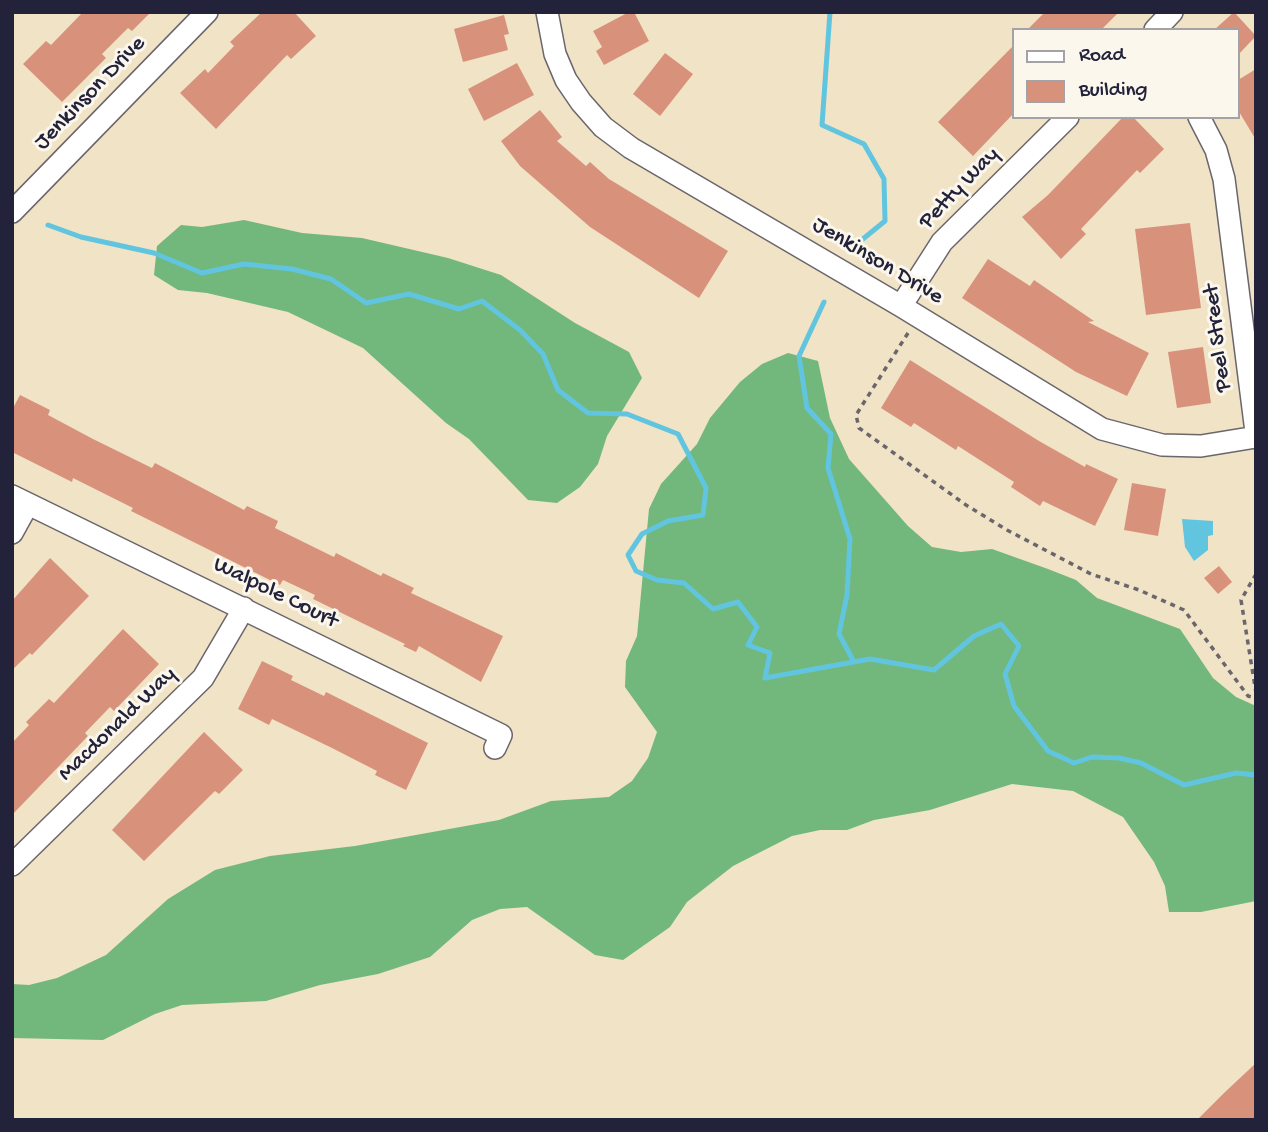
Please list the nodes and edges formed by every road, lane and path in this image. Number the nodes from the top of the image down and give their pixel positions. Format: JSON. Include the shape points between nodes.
{"nodes":[{"id":1,"x":207,"y":12,"type":"edge"},
{"id":2,"x":547,"y":12,"type":"edge"},
{"id":3,"x":1172,"y":12,"type":"edge"},
{"id":4,"x":1157,"y":28,"type":"edge"},
{"id":5,"x":1066,"y":119,"type":"edge"},
{"id":6,"x":1200,"y":119,"type":"edge"},
{"id":7,"x":12,"y":212,"type":"edge"},
{"id":8,"x":910,"y":311,"type":"junction"},
{"id":9,"x":1256,"y":432,"type":"edge"},
{"id":10,"x":1256,"y":437,"type":"edge"},
{"id":11,"x":20,"y":500,"type":"edge"},
{"id":12,"x":12,"y":533,"type":"edge"},
{"id":13,"x":1256,"y":574,"type":"edge"},
{"id":14,"x":244,"y":608,"type":"junction"},
{"id":15,"x":1256,"y":696,"type":"edge"},
{"id":16,"x":495,"y":748,"type":"dead end"},
{"id":17,"x":12,"y":865,"type":"edge"}],
"edges":[{"from":1,"to":7,"type":"street","name":"Jenkinson Drive"},
{"from":2,"to":8,"type":"street","name":"Jenkinson Drive","via":[[555,54],[566,80],[603,127],[631,148]]},
{"from":3,"to":4,"type":"street"},
{"from":5,"to":8,"type":"street","name":"Petty Way","via":[[942,242]]},
{"from":6,"to":9,"type":"street","name":"Peel Street","via":[[1224,179]]},
{"from":8,"to":10,"type":"street","name":"Jenkinson Drive","via":[[1102,429],[1161,445],[1201,446]]},
{"from":8,"to":15,"type":"path","via":[[856,415],[859,428],[1007,530],[1091,574],[1184,610],[1248,696]]},
{"from":11,"to":12,"type":"street"},
{"from":11,"to":14,"type":"street","name":"Walpole Court"},
{"from":13,"to":15,"type":"path","via":[[1241,600]]},
{"from":14,"to":16,"type":"street","name":"Walpole Court","via":[[501,735]]},
{"from":14,"to":17,"type":"street","name":"Macdonald Way","via":[[203,678]]}]}
